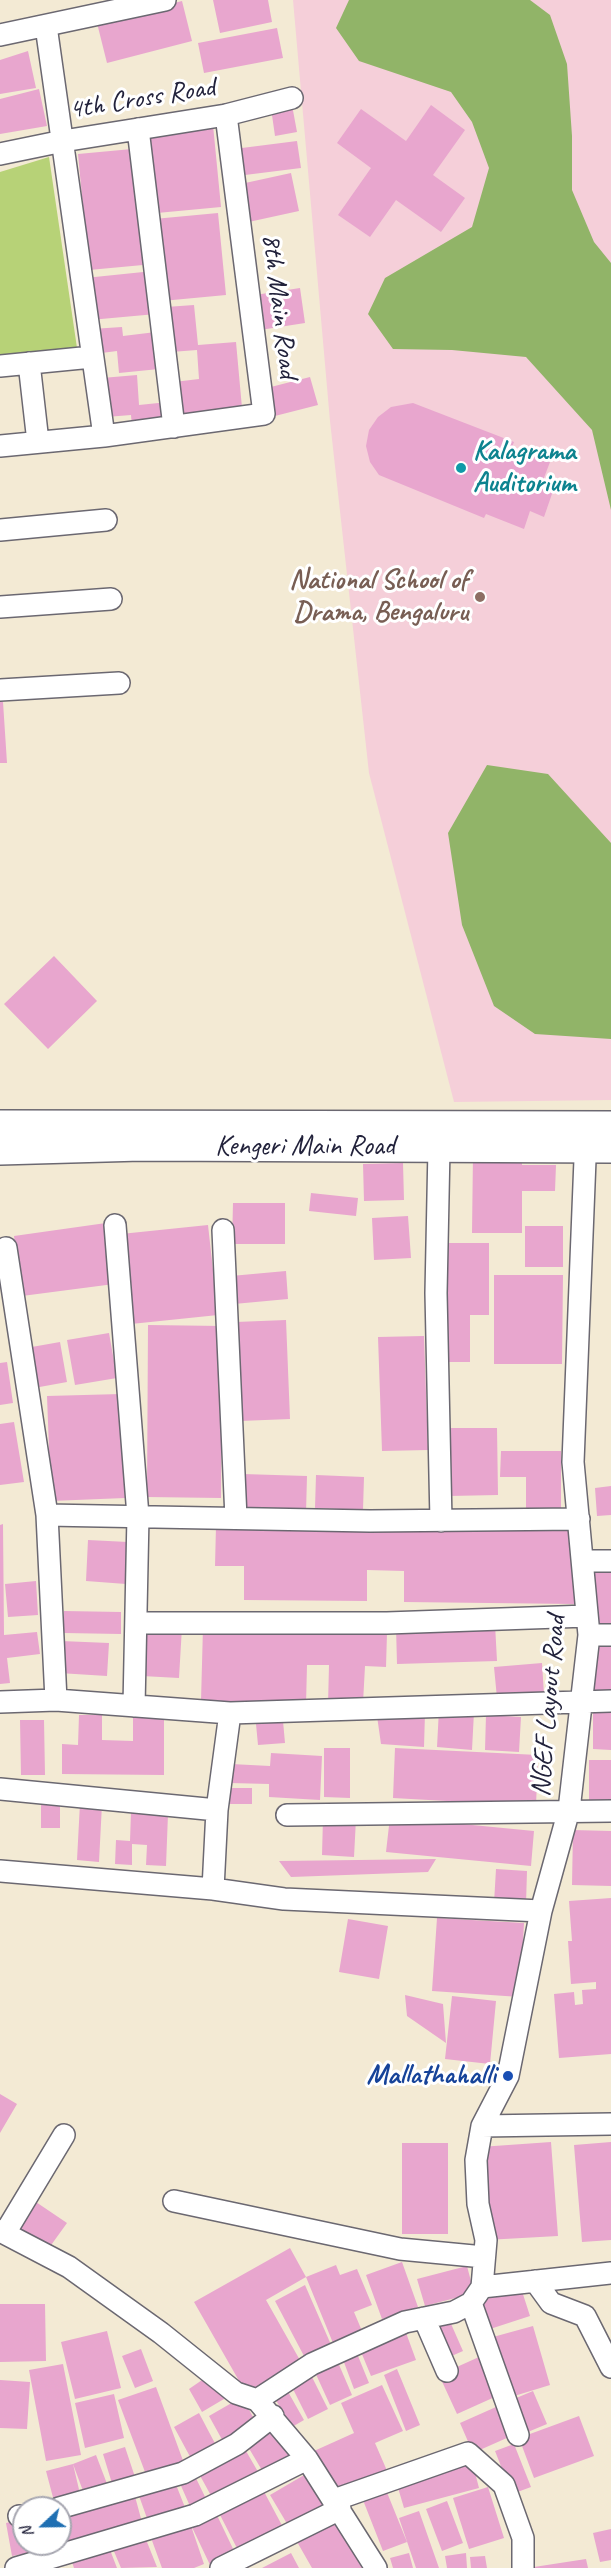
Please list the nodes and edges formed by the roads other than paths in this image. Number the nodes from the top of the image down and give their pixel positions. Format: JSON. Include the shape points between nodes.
{"nodes":[{"id":1,"x":165,"y":0,"type":"edge"},
{"id":2,"x":46,"y":26,"type":"junction"},
{"id":3,"x":0,"y":35,"type":"edge"},
{"id":4,"x":292,"y":98,"type":"dead end"},
{"id":5,"x":226,"y":115,"type":"junction"},
{"id":6,"x":138,"y":129,"type":"junction"},
{"id":7,"x":63,"y":141,"type":"junction"},
{"id":8,"x":0,"y":154,"type":"edge"},
{"id":9,"x":92,"y":357,"type":"junction"},
{"id":10,"x":29,"y":363,"type":"junction"},
{"id":11,"x":0,"y":366,"type":"edge"},
{"id":12,"x":174,"y":427,"type":"junction"},
{"id":13,"x":104,"y":436,"type":"junction"},
{"id":14,"x":38,"y":442,"type":"junction"},
{"id":15,"x":0,"y":446,"type":"edge"},
{"id":16,"x":106,"y":520,"type":"dead end"},
{"id":17,"x":0,"y":530,"type":"edge"},
{"id":18,"x":111,"y":599,"type":"dead end"},
{"id":19,"x":0,"y":607,"type":"edge"},
{"id":20,"x":119,"y":682,"type":"dead end"},
{"id":21,"x":0,"y":690,"type":"edge"},
{"id":22,"x":0,"y":1124,"type":"edge"},
{"id":23,"x":598,"y":1137,"type":"edge"},
{"id":24,"x":439,"y":1148,"type":"junction"},
{"id":25,"x":0,"y":1151,"type":"edge"},
{"id":26,"x":115,"y":1225,"type":"dead end"},
{"id":27,"x":223,"y":1230,"type":"dead end"},
{"id":28,"x":6,"y":1248,"type":"dead end"},
{"id":29,"x":47,"y":1515,"type":"junction"},
{"id":30,"x":138,"y":1516,"type":"junction"},
{"id":31,"x":236,"y":1518,"type":"junction"},
{"id":32,"x":579,"y":1518,"type":"junction"},
{"id":33,"x":441,"y":1521,"type":"junction"},
{"id":34,"x":583,"y":1561,"type":"junction"},
{"id":35,"x":611,"y":1562,"type":"edge"},
{"id":36,"x":136,"y":1623,"type":"junction"},
{"id":37,"x":588,"y":1625,"type":"junction"},
{"id":38,"x":611,"y":1635,"type":"edge"},
{"id":39,"x":56,"y":1700,"type":"junction"},
{"id":40,"x":581,"y":1700,"type":"junction"},
{"id":41,"x":611,"y":1701,"type":"edge"},
{"id":42,"x":0,"y":1702,"type":"edge"},
{"id":43,"x":134,"y":1706,"type":"junction"},
{"id":44,"x":230,"y":1713,"type":"junction"},
{"id":45,"x":0,"y":1790,"type":"edge"},
{"id":46,"x":218,"y":1810,"type":"junction"},
{"id":47,"x":569,"y":1810,"type":"junction"},
{"id":48,"x":611,"y":1811,"type":"edge"},
{"id":49,"x":286,"y":1815,"type":"dead end"},
{"id":50,"x":0,"y":1871,"type":"edge"},
{"id":51,"x":213,"y":1889,"type":"junction"},
{"id":52,"x":541,"y":1911,"type":"junction"},
{"id":53,"x":611,"y":2124,"type":"edge"},
{"id":54,"x":482,"y":2126,"type":"junction"},
{"id":55,"x":64,"y":2135,"type":"dead end"},
{"id":56,"x":174,"y":2201,"type":"dead end"},
{"id":57,"x":2,"y":2232,"type":"edge"},
{"id":58,"x":484,"y":2257,"type":"junction"},
{"id":59,"x":611,"y":2272,"type":"edge"},
{"id":60,"x":536,"y":2281,"type":"junction"},
{"id":61,"x":477,"y":2295,"type":"junction"},
{"id":62,"x":424,"y":2318,"type":"junction"},
{"id":63,"x":611,"y":2367,"type":"edge"},
{"id":64,"x":447,"y":2371,"type":"dead end"},
{"id":65,"x":257,"y":2400,"type":"junction"},
{"id":66,"x":273,"y":2416,"type":"junction"},
{"id":67,"x":518,"y":2435,"type":"dead end"},
{"id":68,"x":307,"y":2459,"type":"junction"},
{"id":69,"x":72,"y":2504,"type":"edge"},
{"id":70,"x":337,"y":2504,"type":"junction"},
{"id":71,"x":16,"y":2568,"type":"edge"},
{"id":72,"x":221,"y":2568,"type":"edge"},
{"id":73,"x":376,"y":2568,"type":"edge"},
{"id":74,"x":523,"y":2568,"type":"edge"}],
"edges":[{"from":1,"to":2,"type":"street"},
{"from":2,"to":3,"type":"street"},
{"from":2,"to":7,"type":"street"},
{"from":4,"to":5,"type":"street","name":"4th Cross Road"},
{"from":5,"to":6,"type":"street","name":"4th Cross Road"},
{"from":5,"to":12,"type":"street","name":"8th Main Road","via":[[264,414]]},
{"from":6,"to":7,"type":"street","name":"4th Cross Road"},
{"from":6,"to":12,"type":"street"},
{"from":7,"to":8,"type":"street","name":"4th Cross Road"},
{"from":7,"to":9,"type":"street"},
{"from":9,"to":10,"type":"street"},
{"from":9,"to":13,"type":"street"},
{"from":10,"to":11,"type":"street"},
{"from":10,"to":14,"type":"street"},
{"from":12,"to":13,"type":"street"},
{"from":13,"to":14,"type":"street"},
{"from":14,"to":15,"type":"street"},
{"from":16,"to":17,"type":"street"},
{"from":18,"to":19,"type":"street"},
{"from":20,"to":21,"type":"street"},
{"from":22,"to":23,"type":"main road","name":"Kengeri Main Road"},
{"from":23,"to":24,"type":"main road","name":"Kengeri Main Road"},
{"from":23,"to":32,"type":"street","name":"NGEF Layout Road","via":[[573,1461]]},
{"from":24,"to":25,"type":"main road","name":"Kengeri Main Road","via":[[141,1147]]},
{"from":24,"to":33,"type":"street","via":[[436,1293]]},
{"from":26,"to":30,"type":"street"},
{"from":27,"to":31,"type":"street"},
{"from":28,"to":29,"type":"street"},
{"from":29,"to":30,"type":"street"},
{"from":29,"to":39,"type":"street"},
{"from":30,"to":31,"type":"street"},
{"from":30,"to":36,"type":"street"},
{"from":31,"to":33,"type":"street"},
{"from":32,"to":33,"type":"street"},
{"from":32,"to":34,"type":"street","name":"NGEF Layout Road"},
{"from":34,"to":35,"type":"street"},
{"from":34,"to":37,"type":"street","name":"NGEF Layout Road"},
{"from":36,"to":37,"type":"street"},
{"from":36,"to":43,"type":"street"},
{"from":37,"to":38,"type":"street"},
{"from":37,"to":40,"type":"street","name":"NGEF Layout Road"},
{"from":39,"to":42,"type":"street"},
{"from":39,"to":43,"type":"street"},
{"from":40,"to":41,"type":"street"},
{"from":40,"to":44,"type":"street"},
{"from":40,"to":47,"type":"street","name":"NGEF Layout Road"},
{"from":43,"to":44,"type":"street"},
{"from":44,"to":46,"type":"street"},
{"from":45,"to":46,"type":"street"},
{"from":46,"to":51,"type":"street"},
{"from":47,"to":48,"type":"street"},
{"from":47,"to":49,"type":"street"},
{"from":47,"to":52,"type":"street","name":"NGEF Layout Road"},
{"from":50,"to":51,"type":"street"},
{"from":51,"to":52,"type":"street","via":[[284,1899]]},
{"from":52,"to":54,"type":"street","name":"NGEF Layout Road","via":[[508,2076]]},
{"from":53,"to":54,"type":"street"},
{"from":54,"to":58,"type":"street","name":"NGEF Layout Road","via":[[476,2160],[478,2204],[486,2240]]},
{"from":55,"to":57,"type":"street"},
{"from":56,"to":58,"type":"street","via":[[400,2249]]},
{"from":57,"to":65,"type":"street","via":[[69,2267],[236,2393]]},
{"from":58,"to":61,"type":"street","name":"NGEF Layout Road"},
{"from":59,"to":60,"type":"street"},
{"from":60,"to":61,"type":"street"},
{"from":60,"to":63,"type":"street","via":[[551,2303],[585,2316]]},
{"from":61,"to":62,"type":"street","via":[[454,2312]]},
{"from":61,"to":67,"type":"street"},
{"from":62,"to":64,"type":"street"},
{"from":62,"to":65,"type":"street","via":[[405,2322],[312,2364]]},
{"from":65,"to":66,"type":"street"},
{"from":66,"to":68,"type":"street"},
{"from":66,"to":69,"type":"street","via":[[237,2444],[183,2473]]},
{"from":68,"to":70,"type":"street"},
{"from":68,"to":71,"type":"street","via":[[195,2515]]},
{"from":70,"to":72,"type":"street"},
{"from":70,"to":73,"type":"street"},
{"from":70,"to":74,"type":"street","via":[[468,2453],[504,2485],[523,2538]]}]}
